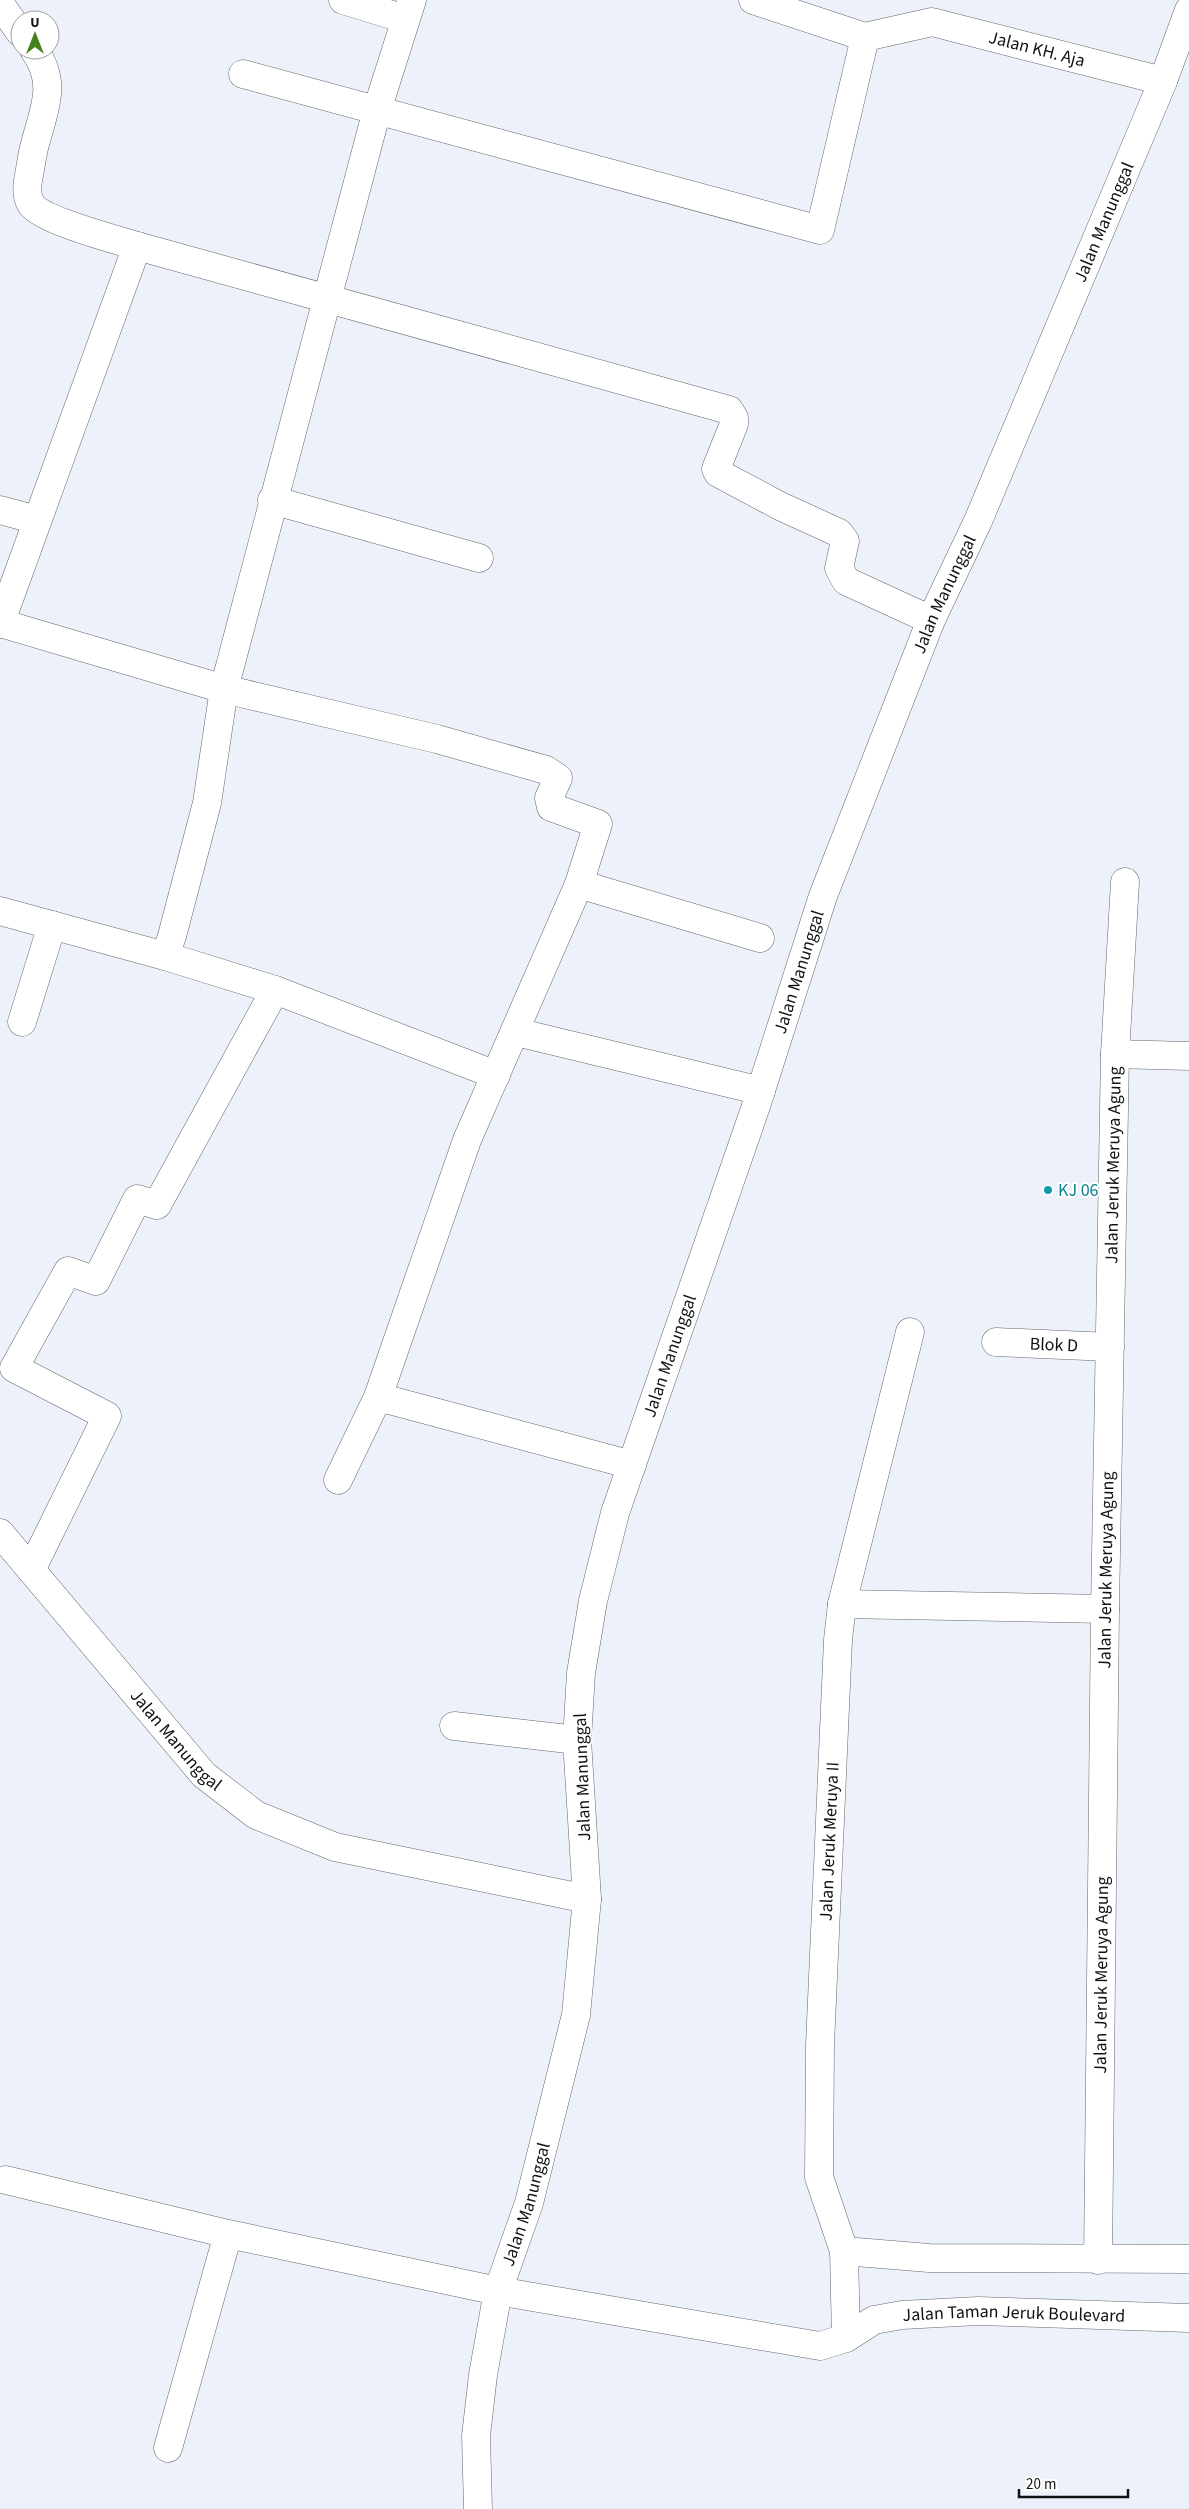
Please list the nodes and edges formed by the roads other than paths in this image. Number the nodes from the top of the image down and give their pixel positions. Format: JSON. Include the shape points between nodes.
{"nodes":[{"id":1,"x":343,"y":0,"type":"edge"},
{"id":2,"x":753,"y":0,"type":"edge"},
{"id":3,"x":0,"y":4,"type":"edge"},
{"id":4,"x":409,"y":10,"type":"edge"},
{"id":5,"x":1189,"y":10,"type":"edge"},
{"id":6,"x":933,"y":11,"type":"edge"},
{"id":7,"x":10,"y":18,"type":"edge"},
{"id":8,"x":865,"y":37,"type":"junction"},
{"id":9,"x":41,"y":60,"type":"edge"},
{"id":10,"x":243,"y":74,"type":"dead end"},
{"id":11,"x":1162,"y":81,"type":"junction"},
{"id":12,"x":377,"y":110,"type":"junction"},
{"id":13,"x":138,"y":246,"type":"junction"},
{"id":14,"x":328,"y":299,"type":"junction"},
{"id":15,"x":272,"y":500,"type":"junction"},
{"id":16,"x":0,"y":510,"type":"edge"},
{"id":17,"x":38,"y":520,"type":"junction"},
{"id":18,"x":479,"y":558,"type":"dead end"},
{"id":19,"x":931,"y":620,"type":"junction"},
{"id":20,"x":0,"y":623,"type":"edge"},
{"id":21,"x":224,"y":689,"type":"junction"},
{"id":22,"x":1125,"y":882,"type":"dead end"},
{"id":23,"x":579,"y":884,"type":"junction"},
{"id":24,"x":0,"y":911,"type":"edge"},
{"id":25,"x":52,"y":925,"type":"junction"},
{"id":26,"x":760,"y":938,"type":"dead end"},
{"id":27,"x":165,"y":956,"type":"junction"},
{"id":28,"x":275,"y":990,"type":"junction"},
{"id":29,"x":22,"y":1022,"type":"dead end"},
{"id":30,"x":516,"y":1032,"type":"junction"},
{"id":31,"x":1115,"y":1054,"type":"junction"},
{"id":32,"x":1189,"y":1056,"type":"edge"},
{"id":33,"x":496,"y":1075,"type":"junction"},
{"id":34,"x":761,"y":1091,"type":"junction"},
{"id":35,"x":910,"y":1332,"type":"dead end"},
{"id":36,"x":996,"y":1342,"type":"dead end"},
{"id":37,"x":1110,"y":1347,"type":"junction"},
{"id":38,"x":378,"y":1397,"type":"junction"},
{"id":39,"x":632,"y":1465,"type":"junction"},
{"id":40,"x":338,"y":1480,"type":"dead end"},
{"id":41,"x":0,"y":1533,"type":"edge"},
{"id":42,"x":31,"y":1570,"type":"junction"},
{"id":43,"x":842,"y":1604,"type":"junction"},
{"id":44,"x":1105,"y":1609,"type":"junction"},
{"id":45,"x":454,"y":1726,"type":"dead end"},
{"id":46,"x":576,"y":1740,"type":"junction"},
{"id":47,"x":587,"y":1899,"type":"junction"},
{"id":48,"x":6,"y":2180,"type":"dead end"},
{"id":49,"x":228,"y":2234,"type":"junction"},
{"id":50,"x":844,"y":2251,"type":"junction"},
{"id":51,"x":1189,"y":2259,"type":"edge"},
{"id":52,"x":1098,"y":2260,"type":"junction"},
{"id":53,"x":498,"y":2291,"type":"junction"},
{"id":54,"x":1189,"y":2318,"type":"edge"},
{"id":55,"x":846,"y":2338,"type":"junction"},
{"id":56,"x":168,"y":2448,"type":"dead end"},
{"id":57,"x":478,"y":2509,"type":"edge"}],
"edges":[{"from":1,"to":4,"type":"street"},
{"from":2,"to":8,"type":"street"},
{"from":3,"to":7,"type":"street"},
{"from":4,"to":12,"type":"street"},
{"from":5,"to":11,"type":"street","name":"Jalan Manunggal"},
{"from":6,"to":8,"type":"street"},
{"from":6,"to":11,"type":"street","name":"Jalan KH. Aja"},
{"from":8,"to":12,"type":"street","via":[[820,230]]},
{"from":9,"to":13,"type":"street","via":[[48,92],[27,188],[32,205],[49,217]]},
{"from":10,"to":12,"type":"street"},
{"from":11,"to":19,"type":"street","name":"Jalan Manunggal","via":[[978,521]]},
{"from":12,"to":14,"type":"street"},
{"from":13,"to":14,"type":"street"},
{"from":13,"to":17,"type":"street"},
{"from":14,"to":15,"type":"street"},
{"from":14,"to":19,"type":"street","via":[[729,410],[734,424],[716,468],[718,473],[838,533],[844,541],[839,568],[846,581]]},
{"from":15,"to":18,"type":"street"},
{"from":15,"to":21,"type":"street"},
{"from":16,"to":17,"type":"street"},
{"from":17,"to":20,"type":"street"},
{"from":19,"to":34,"type":"street","name":"Jalan Manunggal","via":[[824,896]]},
{"from":20,"to":21,"type":"street"},
{"from":21,"to":23,"type":"street","via":[[437,739],[546,770],[558,778],[549,798],[551,807],[598,824]]},
{"from":21,"to":27,"type":"street","via":[[207,802]]},
{"from":22,"to":31,"type":"street","name":"Jalan Jeruk Meruya Agung"},
{"from":23,"to":26,"type":"street"},
{"from":23,"to":30,"type":"street"},
{"from":24,"to":25,"type":"street"},
{"from":25,"to":27,"type":"street"},
{"from":25,"to":29,"type":"street"},
{"from":27,"to":28,"type":"street"},
{"from":28,"to":33,"type":"street"},
{"from":28,"to":42,"type":"street","via":[[157,1204],[137,1198],[96,1281],[68,1271],[14,1368],[107,1416]]},
{"from":30,"to":33,"type":"street"},
{"from":30,"to":34,"type":"street"},
{"from":31,"to":32,"type":"street"},
{"from":31,"to":37,"type":"street","name":"Jalan Jeruk Meruya Agung"},
{"from":33,"to":38,"type":"street","via":[[467,1140]]},
{"from":34,"to":39,"type":"street","name":"Jalan Manunggal"},
{"from":35,"to":43,"type":"street","name":"Jalan Jeruk Meruya II"},
{"from":36,"to":37,"type":"street","name":"Blok D"},
{"from":37,"to":44,"type":"street","name":"Jalan Jeruk Meruya Agung"},
{"from":38,"to":39,"type":"street"},
{"from":38,"to":40,"type":"street"},
{"from":39,"to":46,"type":"street","name":"Jalan Manunggal","via":[[615,1513],[593,1601],[581,1673]]},
{"from":41,"to":42,"type":"street","name":"Jalan Manunggal"},
{"from":42,"to":47,"type":"street","name":"Jalan Manunggal","via":[[204,1775],[256,1815],[335,1847]]},
{"from":43,"to":44,"type":"street"},
{"from":43,"to":50,"type":"street","name":"Jalan Jeruk Meruya II","via":[[820,2035],[819,2177]]},
{"from":44,"to":52,"type":"street","name":"Jalan Jeruk Meruya Agung"},
{"from":45,"to":46,"type":"street"},
{"from":46,"to":47,"type":"street","name":"Jalan Manunggal"},
{"from":47,"to":53,"type":"street","name":"Jalan Manunggal","via":[[576,2015],[529,2203]]},
{"from":48,"to":49,"type":"street","name":"Jalan Taman Jeruk Boulevard"},
{"from":49,"to":53,"type":"street","name":"Jalan Taman Jeruk Boulevard"},
{"from":49,"to":56,"type":"street"},
{"from":50,"to":52,"type":"street","via":[[930,2258]]},
{"from":50,"to":55,"type":"street","name":"Jalan Jeruk Meruya II"},
{"from":51,"to":52,"type":"street"},
{"from":53,"to":55,"type":"street","name":"Jalan Taman Jeruk Boulevard","via":[[820,2346]]},
{"from":53,"to":57,"type":"street","name":"Jalan Manunggal","via":[[476,2436]]},
{"from":54,"to":55,"type":"street","name":"Jalan Taman Jeruk Boulevard","via":[[978,2311],[902,2315],[874,2320]]}]}
